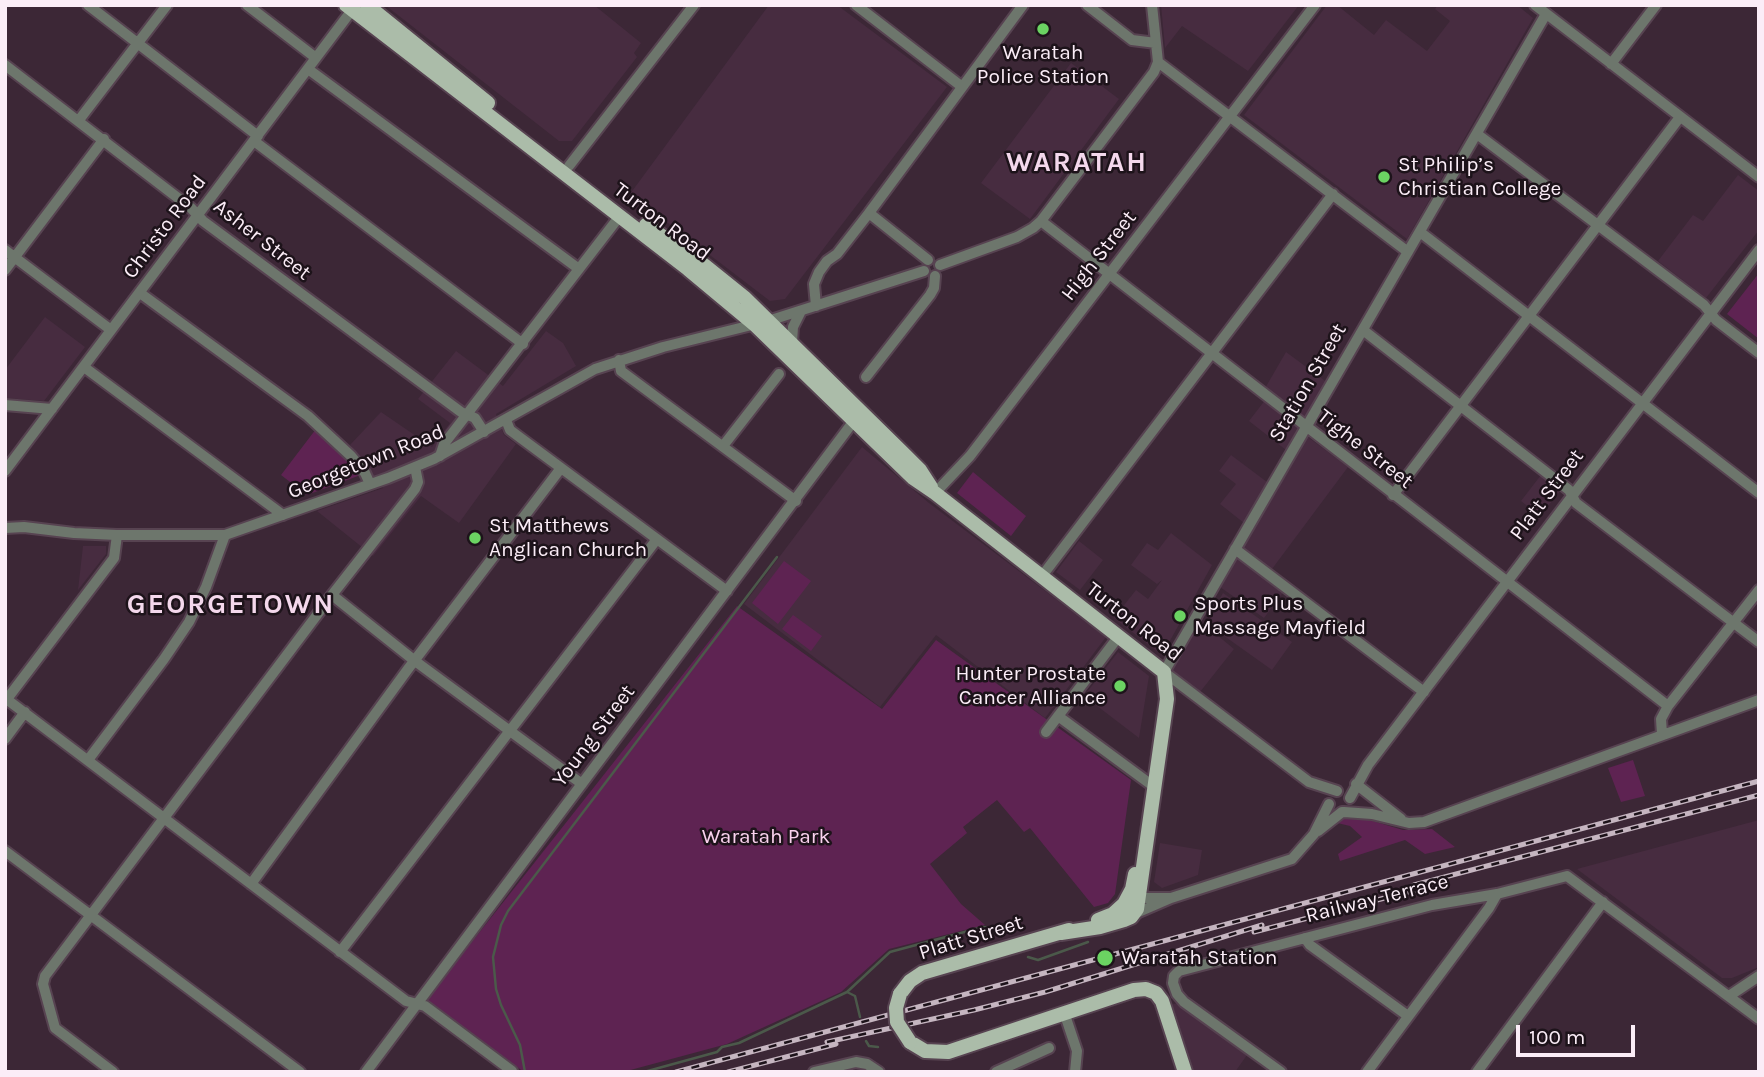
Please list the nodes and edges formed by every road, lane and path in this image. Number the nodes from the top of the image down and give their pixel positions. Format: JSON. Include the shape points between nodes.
{"nodes":[{"id":1,"x":88,"y":5,"type":"edge"},
{"id":2,"x":167,"y":5,"type":"edge"},
{"id":3,"x":247,"y":5,"type":"edge"},
{"id":4,"x":367,"y":5,"type":"edge"},
{"id":5,"x":694,"y":5,"type":"edge"},
{"id":6,"x":856,"y":5,"type":"edge"},
{"id":7,"x":1023,"y":5,"type":"edge"},
{"id":8,"x":1087,"y":5,"type":"edge"},
{"id":9,"x":1152,"y":5,"type":"edge"},
{"id":10,"x":1315,"y":5,"type":"edge"},
{"id":11,"x":1535,"y":5,"type":"edge"},
{"id":12,"x":1656,"y":5,"type":"edge"},
{"id":13,"x":351,"y":7,"type":"edge"},
{"id":14,"x":1546,"y":14,"type":"junction"},
{"id":15,"x":1156,"y":43,"type":"junction"},
{"id":16,"x":138,"y":44,"type":"junction"},
{"id":17,"x":316,"y":58,"type":"junction"},
{"id":18,"x":1611,"y":64,"type":"junction"},
{"id":19,"x":5,"y":65,"type":"edge"},
{"id":20,"x":1156,"y":67,"type":"junction"},
{"id":21,"x":308,"y":69,"type":"junction"},
{"id":22,"x":961,"y":86,"type":"junction"},
{"id":23,"x":1230,"y":117,"type":"junction"},
{"id":24,"x":1680,"y":117,"type":"junction"},
{"id":25,"x":79,"y":120,"type":"junction"},
{"id":26,"x":1477,"y":134,"type":"junction"},
{"id":27,"x":256,"y":138,"type":"junction"},
{"id":28,"x":104,"y":139,"type":"junction"},
{"id":29,"x":569,"y":166,"type":"junction"},
{"id":30,"x":1759,"y":177,"type":"edge"},
{"id":31,"x":1333,"y":194,"type":"junction"},
{"id":32,"x":869,"y":213,"type":"junction"},
{"id":33,"x":199,"y":216,"type":"junction"},
{"id":34,"x":619,"y":216,"type":"junction"},
{"id":35,"x":1041,"y":221,"type":"junction"},
{"id":36,"x":1599,"y":224,"type":"junction"},
{"id":37,"x":1420,"y":232,"type":"junction"},
{"id":38,"x":1759,"y":250,"type":"edge"},
{"id":39,"x":1408,"y":252,"type":"junction"},
{"id":40,"x":10,"y":254,"type":"edge"},
{"id":41,"x":928,"y":260,"type":"junction"},
{"id":42,"x":940,"y":265,"type":"junction"},
{"id":43,"x":579,"y":269,"type":"junction"},
{"id":44,"x":5,"y":270,"type":"edge"},
{"id":45,"x":923,"y":271,"type":"junction"},
{"id":46,"x":1110,"y":274,"type":"junction"},
{"id":47,"x":935,"y":276,"type":"junction"},
{"id":48,"x":140,"y":293,"type":"junction"},
{"id":49,"x":816,"y":306,"type":"junction"},
{"id":50,"x":801,"y":311,"type":"junction"},
{"id":51,"x":1712,"y":314,"type":"junction"},
{"id":52,"x":1528,"y":316,"type":"junction"},
{"id":53,"x":768,"y":321,"type":"junction"},
{"id":54,"x":754,"y":324,"type":"junction"},
{"id":55,"x":111,"y":330,"type":"junction"},
{"id":56,"x":1363,"y":330,"type":"junction"},
{"id":57,"x":792,"y":343,"type":"junction"},
{"id":58,"x":523,"y":344,"type":"junction"},
{"id":59,"x":1759,"y":353,"type":"edge"},
{"id":60,"x":1212,"y":354,"type":"junction"},
{"id":61,"x":619,"y":360,"type":"junction"},
{"id":62,"x":84,"y":367,"type":"junction"},
{"id":63,"x":779,"y":374,"type":"dead end"},
{"id":64,"x":866,"y":377,"type":"dead end"},
{"id":65,"x":1643,"y":404,"type":"junction"},
{"id":66,"x":5,"y":405,"type":"edge"},
{"id":67,"x":1461,"y":406,"type":"junction"},
{"id":68,"x":52,"y":409,"type":"junction"},
{"id":69,"x":466,"y":415,"type":"junction"},
{"id":70,"x":506,"y":421,"type":"junction"},
{"id":71,"x":853,"y":422,"type":"junction"},
{"id":72,"x":1307,"y":427,"type":"junction"},
{"id":73,"x":479,"y":434,"type":"junction"},
{"id":74,"x":723,"y":446,"type":"junction"},
{"id":75,"x":440,"y":456,"type":"junction"},
{"id":76,"x":415,"y":467,"type":"junction"},
{"id":77,"x":561,"y":468,"type":"junction"},
{"id":78,"x":5,"y":471,"type":"edge"},
{"id":79,"x":370,"y":484,"type":"junction"},
{"id":80,"x":934,"y":492,"type":"junction"},
{"id":81,"x":1759,"y":493,"type":"edge"},
{"id":82,"x":1393,"y":495,"type":"junction"},
{"id":83,"x":1573,"y":496,"type":"junction"},
{"id":84,"x":796,"y":500,"type":"junction"},
{"id":85,"x":283,"y":516,"type":"junction"},
{"id":86,"x":5,"y":528,"type":"edge"},
{"id":87,"x":117,"y":535,"type":"junction"},
{"id":88,"x":225,"y":536,"type":"junction"},
{"id":89,"x":657,"y":539,"type":"junction"},
{"id":90,"x":1235,"y":549,"type":"junction"},
{"id":91,"x":1042,"y":576,"type":"junction"},
{"id":92,"x":1506,"y":582,"type":"junction"},
{"id":93,"x":1759,"y":590,"type":"edge"},
{"id":94,"x":727,"y":592,"type":"junction"},
{"id":95,"x":332,"y":595,"type":"junction"},
{"id":96,"x":1734,"y":623,"type":"junction"},
{"id":97,"x":1119,"y":636,"type":"junction"},
{"id":98,"x":1759,"y":642,"type":"edge"},
{"id":99,"x":415,"y":662,"type":"junction"},
{"id":100,"x":1164,"y":672,"type":"junction"},
{"id":101,"x":1424,"y":692,"type":"junction"},
{"id":102,"x":6,"y":698,"type":"edge"},
{"id":103,"x":1759,"y":700,"type":"edge"},
{"id":104,"x":1668,"y":706,"type":"junction"},
{"id":105,"x":25,"y":712,"type":"junction"},
{"id":106,"x":1058,"y":716,"type":"junction"},
{"id":107,"x":1046,"y":732,"type":"dead end"},
{"id":108,"x":509,"y":733,"type":"junction"},
{"id":109,"x":1662,"y":734,"type":"junction"},
{"id":110,"x":5,"y":739,"type":"edge"},
{"id":111,"x":88,"y":760,"type":"junction"},
{"id":112,"x":1368,"y":765,"type":"junction"},
{"id":113,"x":1309,"y":782,"type":"junction"},
{"id":114,"x":582,"y":784,"type":"junction"},
{"id":115,"x":1356,"y":784,"type":"junction"},
{"id":116,"x":1153,"y":786,"type":"junction"},
{"id":117,"x":1338,"y":791,"type":"junction"},
{"id":118,"x":1350,"y":800,"type":"junction"},
{"id":119,"x":1329,"y":804,"type":"junction"},
{"id":120,"x":1343,"y":812,"type":"junction"},
{"id":121,"x":1378,"y":815,"type":"junction"},
{"id":122,"x":164,"y":818,"type":"junction"},
{"id":123,"x":1407,"y":823,"type":"junction"},
{"id":124,"x":1311,"y":838,"type":"junction"},
{"id":125,"x":5,"y":851,"type":"edge"},
{"id":126,"x":251,"y":884,"type":"junction"},
{"id":127,"x":1497,"y":894,"type":"junction"},
{"id":128,"x":1140,"y":898,"type":"junction"},
{"id":129,"x":1171,"y":898,"type":"junction"},
{"id":130,"x":1602,"y":902,"type":"junction"},
{"id":131,"x":91,"y":914,"type":"junction"},
{"id":132,"x":1134,"y":914,"type":"junction"},
{"id":133,"x":1108,"y":919,"type":"junction"},
{"id":134,"x":1305,"y":938,"type":"junction"},
{"id":135,"x":340,"y":952,"type":"junction"},
{"id":136,"x":1759,"y":976,"type":"edge"},
{"id":137,"x":1729,"y":996,"type":"junction"},
{"id":138,"x":416,"y":1004,"type":"junction"},
{"id":139,"x":1065,"y":1015,"type":"junction"},
{"id":140,"x":1409,"y":1016,"type":"junction"},
{"id":141,"x":1759,"y":1019,"type":"edge"},
{"id":142,"x":1049,"y":1048,"type":"dead end"},
{"id":143,"x":1480,"y":1068,"type":"edge"},
{"id":144,"x":113,"y":1072,"type":"edge"},
{"id":145,"x":300,"y":1072,"type":"edge"},
{"id":146,"x":366,"y":1072,"type":"edge"},
{"id":147,"x":512,"y":1072,"type":"edge"},
{"id":148,"x":814,"y":1072,"type":"edge"},
{"id":149,"x":879,"y":1072,"type":"edge"},
{"id":150,"x":996,"y":1072,"type":"edge"},
{"id":151,"x":1075,"y":1072,"type":"edge"},
{"id":152,"x":1185,"y":1072,"type":"edge"},
{"id":153,"x":1281,"y":1072,"type":"edge"},
{"id":154,"x":1367,"y":1072,"type":"edge"},
{"id":155,"x":1494,"y":1072,"type":"edge"}],
"edges":[{"from":1,"to":16,"type":"street"},
{"from":2,"to":16,"type":"street"},
{"from":3,"to":17,"type":"street"},
{"from":4,"to":29,"type":"main road","name":"Turton Road"},
{"from":5,"to":29,"type":"street"},
{"from":6,"to":22,"type":"street"},
{"from":7,"to":22,"type":"street"},
{"from":8,"to":15,"type":"street","via":[[1132,40]]},
{"from":9,"to":15,"type":"street"},
{"from":10,"to":23,"type":"street","name":"High Street"},
{"from":11,"to":14,"type":"street"},
{"from":12,"to":18,"type":"street"},
{"from":13,"to":17,"type":"street","name":"Christo Road"},
{"from":13,"to":34,"type":"main road","name":"Turton Road"},
{"from":14,"to":18,"type":"street"},
{"from":14,"to":26,"type":"street","name":"Station Street"},
{"from":15,"to":20,"type":"street"},
{"from":16,"to":25,"type":"street"},
{"from":16,"to":27,"type":"street"},
{"from":17,"to":21,"type":"street","name":"Christo Road"},
{"from":18,"to":24,"type":"street"},
{"from":19,"to":25,"type":"street","name":"Asher Street"},
{"from":20,"to":23,"type":"street"},
{"from":20,"to":35,"type":"street"},
{"from":21,"to":27,"type":"street","name":"Christo Road"},
{"from":21,"to":43,"type":"street"},
{"from":22,"to":32,"type":"street"},
{"from":23,"to":31,"type":"street"},
{"from":23,"to":46,"type":"street","name":"High Street"},
{"from":24,"to":30,"type":"street"},
{"from":24,"to":36,"type":"street"},
{"from":25,"to":28,"type":"street","name":"Asher Street"},
{"from":26,"to":36,"type":"street"},
{"from":26,"to":37,"type":"street","name":"Station Street"},
{"from":27,"to":33,"type":"street","name":"Christo Road"},
{"from":27,"to":58,"type":"street"},
{"from":28,"to":33,"type":"street","name":"Asher Street"},
{"from":28,"to":40,"type":"street"},
{"from":29,"to":53,"type":"main road","name":"Turton Road","via":[[704,265]]},
{"from":31,"to":39,"type":"street"},
{"from":31,"to":60,"type":"street"},
{"from":32,"to":41,"type":"street"},
{"from":32,"to":49,"type":"street","via":[[819,272],[814,285]]},
{"from":33,"to":48,"type":"street","name":"Christo Road"},
{"from":33,"to":69,"type":"street","name":"Asher Street"},
{"from":34,"to":43,"type":"street"},
{"from":34,"to":54,"type":"main road","name":"Turton Road"},
{"from":35,"to":42,"type":"street","via":[[1023,234]]},
{"from":35,"to":46,"type":"street","name":"Tighe Street"},
{"from":36,"to":51,"type":"street"},
{"from":36,"to":52,"type":"street"},
{"from":37,"to":39,"type":"street","name":"Station Street"},
{"from":37,"to":52,"type":"street"},
{"from":38,"to":51,"type":"street","name":"Platt Street"},
{"from":39,"to":56,"type":"street","name":"Station Street"},
{"from":40,"to":44,"type":"street"},
{"from":40,"to":55,"type":"street"},
{"from":41,"to":42,"type":"street"},
{"from":41,"to":45,"type":"street"},
{"from":42,"to":47,"type":"street"},
{"from":43,"to":58,"type":"street"},
{"from":45,"to":47,"type":"street"},
{"from":45,"to":49,"type":"street","name":"Georgetown Road"},
{"from":46,"to":60,"type":"street","name":"Tighe Street"},
{"from":46,"to":80,"type":"street","name":"High Street","via":[[970,456]]},
{"from":47,"to":64,"type":"street","via":[[930,295]]},
{"from":48,"to":55,"type":"street","name":"Christo Road"},
{"from":48,"to":79,"type":"street","via":[[308,416],[351,456]]},
{"from":49,"to":50,"type":"street","name":"Georgetown Road"},
{"from":50,"to":53,"type":"street","name":"Georgetown Road"},
{"from":50,"to":57,"type":"street"},
{"from":51,"to":59,"type":"street"},
{"from":51,"to":65,"type":"street","name":"Platt Street"},
{"from":52,"to":65,"type":"street"},
{"from":52,"to":67,"type":"street"},
{"from":53,"to":54,"type":"street","name":"Georgetown Road"},
{"from":53,"to":57,"type":"main road","name":"Turton Road"},
{"from":54,"to":61,"type":"street","name":"Georgetown Road"},
{"from":54,"to":71,"type":"main road","name":"Turton Road"},
{"from":55,"to":62,"type":"street","name":"Christo Road"},
{"from":56,"to":67,"type":"street"},
{"from":56,"to":72,"type":"street","name":"Station Street"},
{"from":57,"to":80,"type":"main road","name":"Turton Road","via":[[920,470]]},
{"from":58,"to":69,"type":"street"},
{"from":60,"to":72,"type":"street","name":"Tighe Street"},
{"from":60,"to":91,"type":"street"},
{"from":61,"to":70,"type":"street","name":"Georgetown Road"},
{"from":61,"to":74,"type":"street","via":[[621,371]]},
{"from":62,"to":68,"type":"street","name":"Christo Road"},
{"from":62,"to":85,"type":"street"},
{"from":63,"to":74,"type":"street"},
{"from":65,"to":81,"type":"street"},
{"from":65,"to":83,"type":"street","name":"Platt Street"},
{"from":66,"to":68,"type":"street"},
{"from":67,"to":82,"type":"street"},
{"from":67,"to":83,"type":"street"},
{"from":68,"to":78,"type":"street","name":"Christo Road"},
{"from":69,"to":73,"type":"street"},
{"from":69,"to":75,"type":"street"},
{"from":70,"to":73,"type":"street","name":"Georgetown Road"},
{"from":70,"to":77,"type":"street","via":[[510,430]]},
{"from":71,"to":80,"type":"main road","name":"Turton Road"},
{"from":71,"to":84,"type":"street","name":"Young Street"},
{"from":72,"to":82,"type":"street","name":"Tighe Street"},
{"from":72,"to":90,"type":"street","name":"Station Street"},
{"from":73,"to":75,"type":"street","name":"Georgetown Road"},
{"from":74,"to":84,"type":"street"},
{"from":75,"to":76,"type":"street","name":"Georgetown Road"},
{"from":76,"to":79,"type":"street","name":"Georgetown Road"},
{"from":76,"to":95,"type":"street","via":[[415,489]]},
{"from":77,"to":89,"type":"street"},
{"from":77,"to":99,"type":"street"},
{"from":79,"to":85,"type":"street","name":"Georgetown Road"},
{"from":80,"to":91,"type":"main road","name":"Turton Road"},
{"from":82,"to":92,"type":"street","name":"Tighe Street"},
{"from":83,"to":92,"type":"street","name":"Platt Street"},
{"from":83,"to":96,"type":"street","via":[[1576,503]]},
{"from":84,"to":94,"type":"street","name":"Young Street"},
{"from":85,"to":88,"type":"street","name":"Georgetown Road"},
{"from":86,"to":87,"type":"street","name":"Georgetown Road"},
{"from":87,"to":88,"type":"street","name":"Georgetown Road"},
{"from":87,"to":102,"type":"street","via":[[114,558]]},
{"from":88,"to":111,"type":"street","via":[[189,622]]},
{"from":89,"to":94,"type":"street"},
{"from":89,"to":108,"type":"street"},
{"from":90,"to":100,"type":"street","name":"Station Street"},
{"from":90,"to":101,"type":"street"},
{"from":91,"to":97,"type":"main road","name":"Turton Road"},
{"from":92,"to":101,"type":"street","name":"Platt Street"},
{"from":92,"to":104,"type":"street","name":"Tighe Street"},
{"from":93,"to":96,"type":"street"},
{"from":94,"to":114,"type":"street","name":"Young Street"},
{"from":95,"to":99,"type":"street"},
{"from":95,"to":122,"type":"street"},
{"from":96,"to":98,"type":"street"},
{"from":96,"to":104,"type":"street"},
{"from":97,"to":100,"type":"main road","name":"Turton Road"},
{"from":97,"to":106,"type":"street"},
{"from":99,"to":108,"type":"street"},
{"from":99,"to":126,"type":"street"},
{"from":100,"to":113,"type":"street","name":"Turton Road"},
{"from":100,"to":116,"type":"main road","via":[[1167,699]]},
{"from":101,"to":112,"type":"street","name":"Platt Street"},
{"from":102,"to":105,"type":"street"},
{"from":103,"to":109,"type":"street"},
{"from":104,"to":109,"type":"street","via":[[1661,719]]},
{"from":105,"to":110,"type":"street"},
{"from":105,"to":111,"type":"street"},
{"from":106,"to":107,"type":"street"},
{"from":106,"to":116,"type":"street"},
{"from":108,"to":114,"type":"street"},
{"from":108,"to":135,"type":"street"},
{"from":109,"to":123,"type":"street","via":[[1427,821]]},
{"from":111,"to":122,"type":"street"},
{"from":112,"to":115,"type":"street","name":"Platt Street"},
{"from":112,"to":117,"type":"street","name":"Platt Street"},
{"from":113,"to":117,"type":"street","name":"Turton Road"},
{"from":113,"to":119,"type":"street","name":"Turton Road"},
{"from":114,"to":138,"type":"street","name":"Young Street"},
{"from":115,"to":118,"type":"street","name":"Platt Street"},
{"from":115,"to":123,"type":"street"},
{"from":116,"to":128,"type":"main road"},
{"from":116,"to":133,"type":"main road","via":[[1132,889]]},
{"from":117,"to":118,"type":"street"},
{"from":117,"to":119,"type":"street"},
{"from":118,"to":120,"type":"street"},
{"from":118,"to":121,"type":"street"},
{"from":119,"to":120,"type":"street"},
{"from":119,"to":124,"type":"street"},
{"from":120,"to":121,"type":"street"},
{"from":120,"to":124,"type":"street"},
{"from":121,"to":123,"type":"street"},
{"from":122,"to":126,"type":"street"},
{"from":122,"to":131,"type":"street"},
{"from":124,"to":129,"type":"street","via":[[1290,860]]},
{"from":125,"to":131,"type":"street"},
{"from":126,"to":135,"type":"street"},
{"from":127,"to":130,"type":"street","name":"Railway Terrace","via":[[1567,876]]},
{"from":127,"to":134,"type":"street","name":"Railway Terrace","via":[[1432,905]]},
{"from":127,"to":140,"type":"street"},
{"from":128,"to":129,"type":"street"},
{"from":128,"to":132,"type":"main road"},
{"from":128,"to":133,"type":"main road"},
{"from":129,"to":132,"type":"street"},
{"from":130,"to":137,"type":"street"},
{"from":130,"to":143,"type":"street"},
{"from":131,"to":144,"type":"street","via":[[49,968],[43,984],[55,1028]]},
{"from":131,"to":145,"type":"street"},
{"from":132,"to":133,"type":"main road","via":[[1127,919]]},
{"from":133,"to":139,"type":"main road","name":"Platt Street","bridge":true,"via":[[922,972],[900,994],[896,1008],[897,1022],[910,1042],[925,1051],[948,1052]]},
{"from":134,"to":140,"type":"street"},
{"from":134,"to":153,"type":"street","name":"Railway Terrace","via":[[1174,976],[1184,1002]]},
{"from":135,"to":138,"type":"street"},
{"from":136,"to":137,"type":"street"},
{"from":137,"to":141,"type":"street"},
{"from":138,"to":146,"type":"street","name":"Young Street"},
{"from":138,"to":147,"type":"street","via":[[425,1006]]},
{"from":139,"to":151,"type":"street","via":[[1076,1051]]},
{"from":139,"to":152,"type":"main road","via":[[1134,990],[1150,990],[1162,1001]]},
{"from":140,"to":154,"type":"street"},
{"from":142,"to":150,"type":"street"},
{"from":143,"to":155,"type":"street"},
{"from":148,"to":149,"type":"street","via":[[856,1062]]}]}
